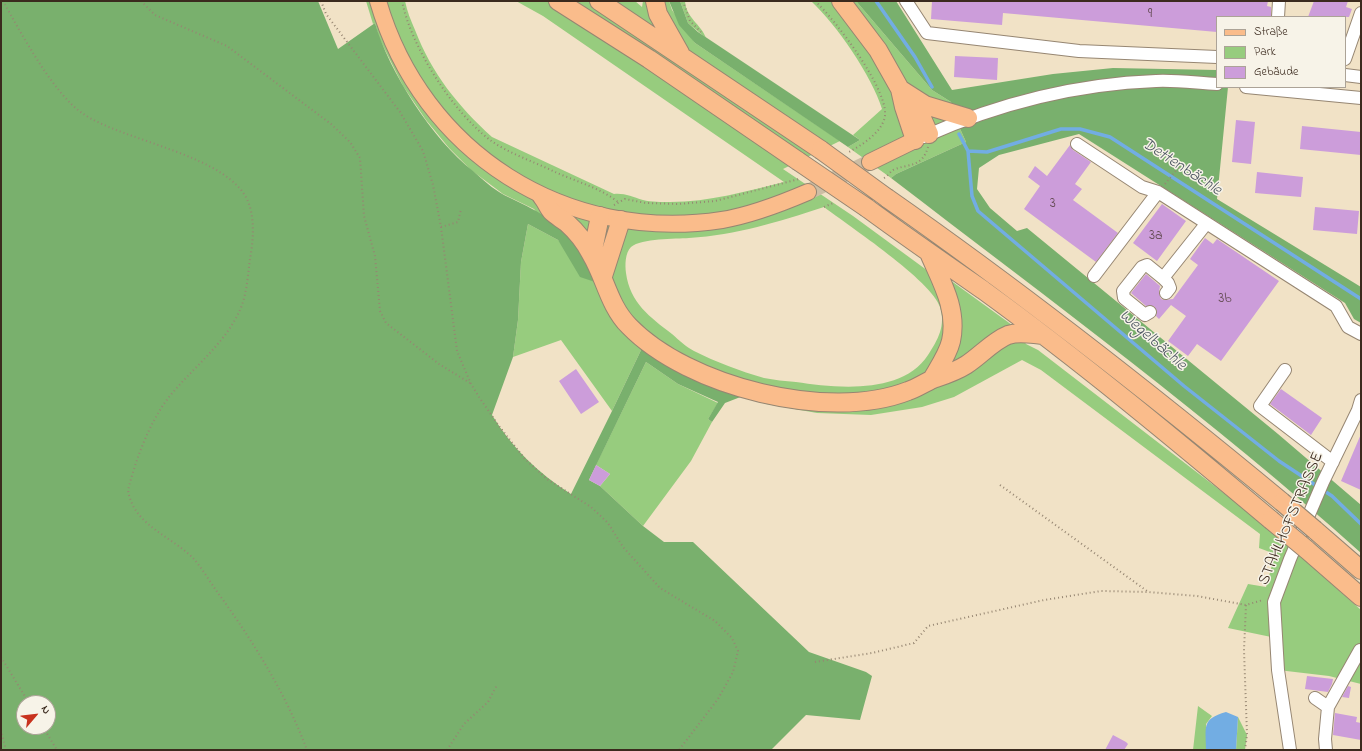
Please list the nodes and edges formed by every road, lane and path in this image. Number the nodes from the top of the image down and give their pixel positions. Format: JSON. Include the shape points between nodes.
{"nodes":[{"id":1,"x":3,"y":1,"type":"edge"},
{"id":2,"x":141,"y":1,"type":"edge"},
{"id":3,"x":321,"y":1,"type":"edge"},
{"id":4,"x":378,"y":1,"type":"edge"},
{"id":5,"x":402,"y":1,"type":"edge"},
{"id":6,"x":558,"y":1,"type":"edge"},
{"id":7,"x":598,"y":1,"type":"edge"},
{"id":8,"x":655,"y":1,"type":"edge"},
{"id":9,"x":683,"y":1,"type":"edge"},
{"id":10,"x":841,"y":1,"type":"edge"},
{"id":11,"x":906,"y":1,"type":"edge"},
{"id":12,"x":1279,"y":1,"type":"edge"},
{"id":13,"x":1361,"y":13,"type":"edge"},
{"id":14,"x":1278,"y":16,"type":"edge"},
{"id":15,"x":701,"y":32,"type":"dead end"},
{"id":16,"x":681,"y":55,"type":"junction"},
{"id":17,"x":1346,"y":56,"type":"edge"},
{"id":18,"x":1216,"y":57,"type":"edge"},
{"id":19,"x":1346,"y":75,"type":"edge"},
{"id":20,"x":1361,"y":77,"type":"edge"},
{"id":21,"x":1216,"y":84,"type":"edge"},
{"id":22,"x":1256,"y":88,"type":"edge"},
{"id":23,"x":907,"y":94,"type":"junction"},
{"id":24,"x":1361,"y":98,"type":"edge"},
{"id":25,"x":968,"y":118,"type":"junction"},
{"id":26,"x":922,"y":137,"type":"junction"},
{"id":27,"x":1077,"y":144,"type":"dead end"},
{"id":28,"x":870,"y":162,"type":"tunnel mouth"},
{"id":29,"x":1182,"y":163,"type":"dead end"},
{"id":30,"x":892,"y":170,"type":"dead end"},
{"id":31,"x":1166,"y":182,"type":"dead end"},
{"id":32,"x":808,"y":192,"type":"tunnel mouth"},
{"id":33,"x":1158,"y":192,"type":"junction"},
{"id":34,"x":542,"y":196,"type":"junction"},
{"id":35,"x":618,"y":202,"type":"dead end"},
{"id":36,"x":461,"y":209,"type":"dead end"},
{"id":37,"x":600,"y":216,"type":"junction"},
{"id":38,"x":621,"y":220,"type":"junction"},
{"id":39,"x":1206,"y":224,"type":"junction"},
{"id":40,"x":441,"y":227,"type":"junction"},
{"id":41,"x":928,"y":252,"type":"junction"},
{"id":42,"x":592,"y":255,"type":"junction"},
{"id":43,"x":603,"y":276,"type":"junction"},
{"id":44,"x":1094,"y":276,"type":"dead end"},
{"id":45,"x":1163,"y":278,"type":"junction"},
{"id":46,"x":1166,"y":293,"type":"dead end"},
{"id":47,"x":1150,"y":312,"type":"dead end"},
{"id":48,"x":1361,"y":334,"type":"edge"},
{"id":49,"x":1042,"y":335,"type":"junction"},
{"id":50,"x":1285,"y":370,"type":"dead end"},
{"id":51,"x":932,"y":380,"type":"junction"},
{"id":52,"x":471,"y":384,"type":"junction"},
{"id":53,"x":1360,"y":407,"type":"edge"},
{"id":54,"x":1333,"y":462,"type":"junction"},
{"id":55,"x":1000,"y":485,"type":"dead end"},
{"id":56,"x":1361,"y":570,"type":"edge"},
{"id":57,"x":1148,"y":592,"type":"junction"},
{"id":58,"x":1361,"y":597,"type":"edge"},
{"id":59,"x":1274,"y":602,"type":"junction"},
{"id":60,"x":1246,"y":605,"type":"junction"},
{"id":61,"x":1360,"y":650,"type":"edge"},
{"id":62,"x":1,"y":657,"type":"edge"},
{"id":63,"x":815,"y":662,"type":"dead end"},
{"id":64,"x":497,"y":685,"type":"dead end"},
{"id":65,"x":24,"y":695,"type":"edge"},
{"id":66,"x":1315,"y":698,"type":"dead end"},
{"id":67,"x":1328,"y":707,"type":"junction"},
{"id":68,"x":1,"y":730,"type":"edge"},
{"id":69,"x":48,"y":735,"type":"edge"},
{"id":70,"x":6,"y":750,"type":"edge"},
{"id":71,"x":57,"y":750,"type":"edge"},
{"id":72,"x":308,"y":750,"type":"edge"},
{"id":73,"x":447,"y":750,"type":"edge"},
{"id":74,"x":679,"y":750,"type":"edge"},
{"id":75,"x":1245,"y":750,"type":"edge"},
{"id":76,"x":1290,"y":750,"type":"edge"},
{"id":77,"x":1326,"y":750,"type":"edge"}],
"edges":[{"from":1,"to":72,"type":"path","via":[[46,71],[65,98],[81,113],[100,124],[217,169],[238,186],[249,204],[253,238],[243,304],[230,329],[168,398],[149,431],[128,490],[137,513],[146,523],[193,558],[243,626],[296,718]]},
{"from":2,"to":52,"type":"path","via":[[155,16],[226,46],[331,124],[350,142],[360,158],[364,216],[375,256],[380,311],[386,323],[439,364]]},
{"from":3,"to":40,"type":"path","via":[[326,14],[400,112],[423,151]]},
{"from":4,"to":34,"type":"main road","via":[[402,62],[428,103],[448,127],[482,160]]},
{"from":5,"to":35,"type":"path","via":[[418,46],[435,76],[452,101],[480,131],[490,140],[611,196]]},
{"from":6,"to":41,"type":"highway","bridge":true,"via":[[649,59]]},
{"from":7,"to":16,"type":"highway"},
{"from":8,"to":16,"type":"highway","via":[[658,14]]},
{"from":9,"to":15,"type":"path","via":[[690,21]]},
{"from":10,"to":23,"type":"highway"},
{"from":11,"to":18,"type":"street","via":[[927,33],[1079,51]]},
{"from":12,"to":14,"type":"street"},
{"from":13,"to":17,"type":"street"},
{"from":16,"to":56,"type":"highway","bridge":true,"via":[[821,150],[1082,341],[1282,502]]},
{"from":19,"to":20,"type":"street"},
{"from":21,"to":25,"type":"street","via":[[1157,80],[1074,89],[1014,103]]},
{"from":22,"to":24,"type":"street"},
{"from":23,"to":25,"type":"highway","via":[[925,105]]},
{"from":23,"to":26,"type":"highway"},
{"from":25,"to":26,"type":"street"},
{"from":26,"to":28,"type":"main road"},
{"from":26,"to":30,"type":"path","via":[[926,154],[919,162]]},
{"from":27,"to":33,"type":"street","via":[[1142,187]]},
{"from":29,"to":31,"type":"path"},
{"from":32,"to":38,"type":"main road","via":[[760,211],[723,220],[664,223]]},
{"from":33,"to":39,"type":"street"},
{"from":33,"to":44,"type":"street"},
{"from":34,"to":37,"type":"main road","via":[[582,212]]},
{"from":34,"to":42,"type":"highway","via":[[552,212],[579,235]]},
{"from":36,"to":40,"type":"path","via":[[458,222]]},
{"from":37,"to":38,"type":"main road"},
{"from":37,"to":42,"type":"highway"},
{"from":38,"to":43,"type":"highway"},
{"from":39,"to":45,"type":"street"},
{"from":39,"to":48,"type":"street","via":[[1336,306],[1348,327]]},
{"from":40,"to":52,"type":"path","via":[[457,351]]},
{"from":41,"to":49,"type":"highway"},
{"from":41,"to":51,"type":"highway","via":[[948,298],[953,326],[951,341]]},
{"from":42,"to":43,"type":"highway"},
{"from":43,"to":51,"type":"highway","via":[[615,306],[628,326],[641,337],[694,371],[740,387],[765,394],[844,403],[908,392]]},
{"from":45,"to":46,"type":"street","via":[[1170,288]]},
{"from":45,"to":47,"type":"street","via":[[1147,265],[1142,267],[1123,292],[1124,298],[1145,315]]},
{"from":49,"to":51,"type":"highway","via":[[1008,335],[966,365]]},
{"from":49,"to":58,"type":"highway","bridge":true,"via":[[1211,469]]},
{"from":50,"to":54,"type":"street","via":[[1260,406]]},
{"from":52,"to":74,"type":"path","via":[[525,459],[547,479],[591,508],[608,523],[623,547],[660,588],[715,621],[732,638],[738,651],[733,672],[718,699]]},
{"from":53,"to":54,"type":"street","name":"STAHLHOFSTRASSE"},
{"from":54,"to":59,"type":"street","name":"STAHLHOFSTRASSE"},
{"from":55,"to":57,"type":"path"},
{"from":57,"to":60,"type":"path","via":[[1197,596]]},
{"from":57,"to":63,"type":"path","via":[[1101,591],[1044,600],[928,626],[914,643]]},
{"from":59,"to":60,"type":"path","via":[[1264,600]]},
{"from":59,"to":76,"type":"street","name":"STAHLHOFSTRASSE","via":[[1278,670]]},
{"from":60,"to":75,"type":"path"},
{"from":61,"to":67,"type":"street"},
{"from":62,"to":65,"type":"path"},
{"from":64,"to":73,"type":"path","via":[[488,702],[464,724]]},
{"from":66,"to":67,"type":"street"},
{"from":67,"to":77,"type":"street"},
{"from":68,"to":70,"type":"path"},
{"from":69,"to":71,"type":"path"}]}
